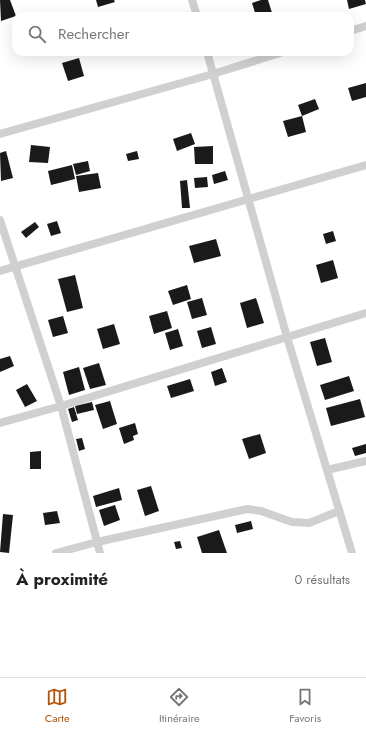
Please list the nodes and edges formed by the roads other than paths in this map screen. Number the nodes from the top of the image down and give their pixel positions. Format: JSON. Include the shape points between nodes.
{"nodes":[{"id":1,"x":192,"y":0,"type":"edge"},
{"id":2,"x":196,"y":12,"type":"edge"},
{"id":3,"x":366,"y":26,"type":"edge"},
{"id":4,"x":354,"y":30,"type":"edge"},
{"id":5,"x":208,"y":56,"type":"edge"},
{"id":6,"x":270,"y":56,"type":"edge"},
{"id":7,"x":214,"y":74,"type":"junction"},
{"id":8,"x":0,"y":134,"type":"edge"},
{"id":9,"x":366,"y":165,"type":"edge"},
{"id":10,"x":250,"y":199,"type":"junction"},
{"id":11,"x":0,"y":220,"type":"edge"},
{"id":12,"x":15,"y":267,"type":"junction"},
{"id":13,"x":0,"y":271,"type":"edge"},
{"id":14,"x":366,"y":313,"type":"edge"},
{"id":15,"x":287,"y":337,"type":"junction"},
{"id":16,"x":61,"y":406,"type":"junction"},
{"id":17,"x":0,"y":423,"type":"edge"},
{"id":18,"x":366,"y":461,"type":"edge"},
{"id":19,"x":327,"y":470,"type":"junction"},
{"id":20,"x":339,"y":511,"type":"junction"},
{"id":21,"x":97,"y":542,"type":"junction"},
{"id":22,"x":56,"y":553,"type":"edge"},
{"id":23,"x":100,"y":553,"type":"edge"},
{"id":24,"x":352,"y":553,"type":"edge"}],
"edges":[{"from":1,"to":2,"type":"street"},
{"from":3,"to":4,"type":"street"},
{"from":5,"to":7,"type":"street"},
{"from":6,"to":7,"type":"street"},
{"from":7,"to":8,"type":"street"},
{"from":7,"to":10,"type":"street"},
{"from":9,"to":10,"type":"street"},
{"from":10,"to":12,"type":"street"},
{"from":10,"to":15,"type":"street"},
{"from":11,"to":12,"type":"street"},
{"from":12,"to":13,"type":"street"},
{"from":12,"to":16,"type":"street"},
{"from":14,"to":15,"type":"street"},
{"from":15,"to":16,"type":"street"},
{"from":15,"to":19,"type":"street"},
{"from":16,"to":17,"type":"street"},
{"from":16,"to":21,"type":"street"},
{"from":18,"to":19,"type":"street"},
{"from":19,"to":20,"type":"street"},
{"from":20,"to":21,"type":"street","via":[[309,523],[292,522],[262,510],[246,509]]},
{"from":20,"to":24,"type":"street"},
{"from":21,"to":22,"type":"street"},
{"from":21,"to":23,"type":"street"}]}
